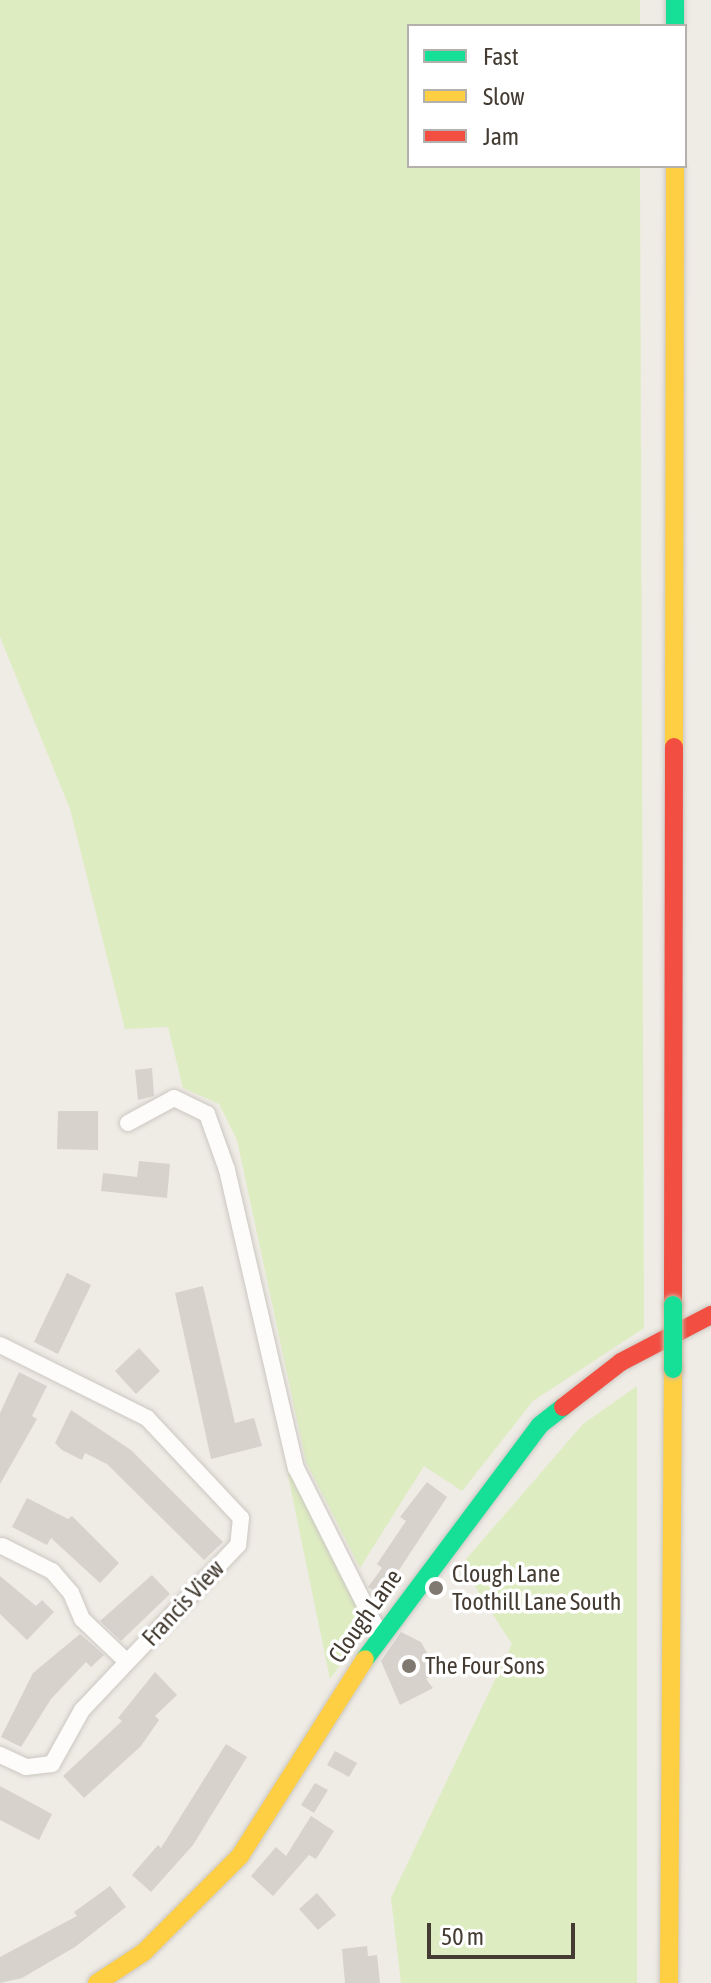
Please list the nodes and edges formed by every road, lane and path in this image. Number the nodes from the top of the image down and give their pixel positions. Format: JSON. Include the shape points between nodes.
{"nodes":[{"id":1,"x":675,"y":0,"type":"edge"},
{"id":2,"x":675,"y":24,"type":"edge"},
{"id":3,"x":675,"y":168,"type":"edge"},
{"id":4,"x":128,"y":1123,"type":"dead end"},
{"id":5,"x":711,"y":1315,"type":"edge"},
{"id":6,"x":0,"y":1345,"type":"edge"},
{"id":7,"x":2,"y":1546,"type":"dead end"},
{"id":8,"x":380,"y":1635,"type":"junction"},
{"id":9,"x":127,"y":1662,"type":"junction"},
{"id":10,"x":0,"y":1755,"type":"edge"},
{"id":11,"x":97,"y":1983,"type":"edge"},
{"id":12,"x":669,"y":1983,"type":"edge"}],
"edges":[{"from":1,"to":2,"type":"main road"},
{"from":3,"to":12,"type":"main road","bridge":true},
{"from":4,"to":8,"type":"street","via":[[174,1098],[207,1114],[227,1170],[296,1468]]},
{"from":5,"to":8,"type":"main road","name":"Clough Lane","via":[[621,1362],[540,1425]]},
{"from":6,"to":9,"type":"street","name":"Francis View","via":[[147,1418],[241,1518],[238,1545]]},
{"from":7,"to":9,"type":"street","via":[[52,1571],[82,1619]]},
{"from":8,"to":11,"type":"main road","name":"Clough Lane","via":[[240,1856],[144,1952]]},
{"from":9,"to":10,"type":"street","name":"Francis View","via":[[82,1710],[52,1764],[26,1767]]}]}
